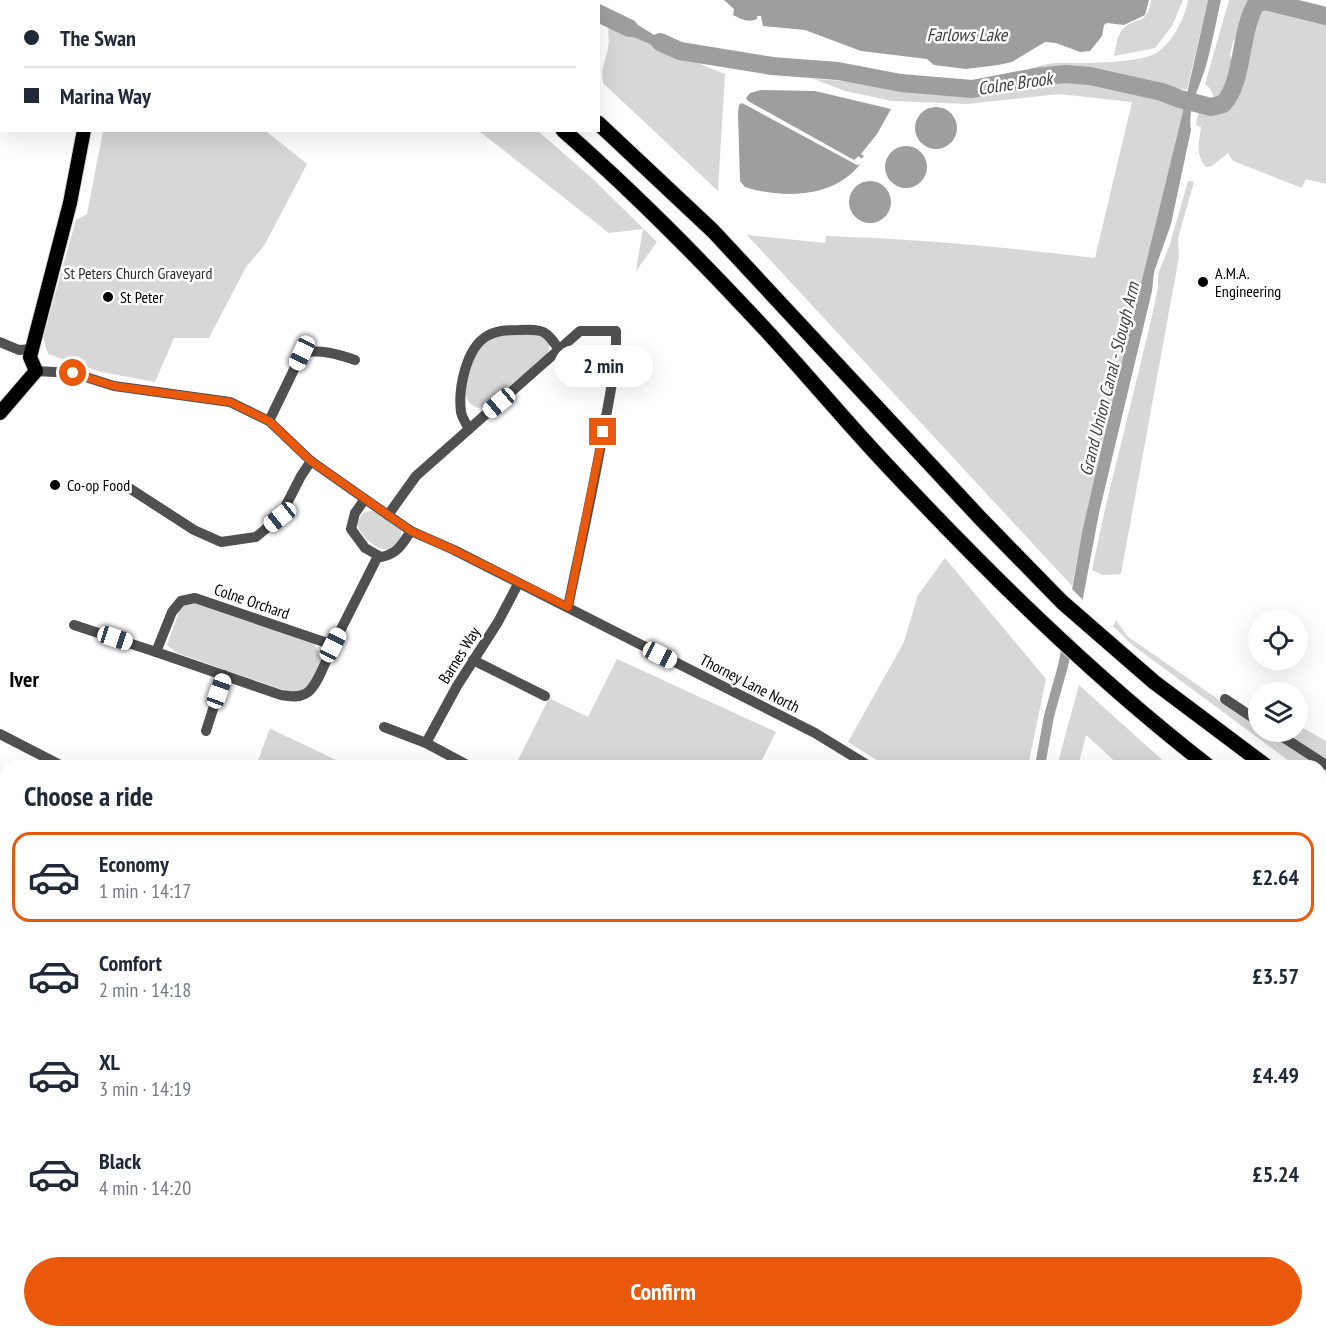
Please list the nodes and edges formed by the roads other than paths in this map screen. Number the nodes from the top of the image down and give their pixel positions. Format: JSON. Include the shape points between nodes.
{"nodes":[{"id":1,"x":600,"y":125,"type":"edge"},
{"id":2,"x":84,"y":132,"type":"edge"},
{"id":3,"x":565,"y":132,"type":"edge"},
{"id":4,"x":0,"y":342,"type":"edge"},
{"id":5,"x":32,"y":349,"type":"junction"},
{"id":6,"x":560,"y":351,"type":"junction"},
{"id":7,"x":355,"y":360,"type":"dead end"},
{"id":8,"x":36,"y":371,"type":"junction"},
{"id":9,"x":0,"y":413,"type":"edge"},
{"id":10,"x":269,"y":421,"type":"junction"},
{"id":11,"x":469,"y":429,"type":"junction"},
{"id":12,"x":311,"y":461,"type":"junction"},
{"id":13,"x":126,"y":486,"type":"dead end"},
{"id":14,"x":365,"y":499,"type":"junction"},
{"id":15,"x":388,"y":515,"type":"junction"},
{"id":16,"x":411,"y":531,"type":"junction"},
{"id":17,"x":378,"y":556,"type":"junction"},
{"id":18,"x":519,"y":584,"type":"junction"},
{"id":19,"x":568,"y":607,"type":"junction"},
{"id":20,"x":74,"y":625,"type":"dead end"},
{"id":21,"x":333,"y":645,"type":"junction"},
{"id":22,"x":156,"y":652,"type":"junction"},
{"id":23,"x":473,"y":660,"type":"junction"},
{"id":24,"x":224,"y":675,"type":"junction"},
{"id":25,"x":545,"y":696,"type":"dead end"},
{"id":26,"x":1225,"y":699,"type":"dead end"},
{"id":27,"x":1248,"y":714,"type":"edge"},
{"id":28,"x":384,"y":727,"type":"dead end"},
{"id":29,"x":206,"y":731,"type":"dead end"},
{"id":30,"x":0,"y":734,"type":"edge"},
{"id":31,"x":1290,"y":742,"type":"edge"},
{"id":32,"x":426,"y":743,"type":"junction"},
{"id":33,"x":50,"y":760,"type":"edge"},
{"id":34,"x":458,"y":760,"type":"edge"},
{"id":35,"x":859,"y":760,"type":"edge"},
{"id":36,"x":1200,"y":760,"type":"edge"},
{"id":37,"x":1258,"y":760,"type":"edge"},
{"id":38,"x":1318,"y":760,"type":"edge"}],
"edges":[{"from":1,"to":37,"type":"highway","via":[[713,231],[1062,602],[1154,682]]},
{"from":2,"to":5,"type":"main road","via":[[70,203]]},
{"from":3,"to":36,"type":"highway","via":[[609,170],[749,312],[882,460],[1056,638]]},
{"from":4,"to":5,"type":"street","via":[[19,350]]},
{"from":5,"to":8,"type":"main road","via":[[30,357]]},
{"from":6,"to":11,"type":"street"},
{"from":6,"to":11,"type":"street","via":[[548,333],[539,329],[502,330],[481,340],[467,363],[462,389],[461,411]]},
{"from":6,"to":19,"type":"street","via":[[580,331],[616,331],[614,374]]},
{"from":7,"to":10,"type":"street","via":[[313,351],[302,353]]},
{"from":8,"to":9,"type":"main road"},
{"from":8,"to":10,"type":"street","name":"Thorney Lane North","via":[[73,373],[114,386],[230,402]]},
{"from":10,"to":12,"type":"street","name":"Thorney Lane North"},
{"from":11,"to":15,"type":"street","via":[[416,476]]},
{"from":12,"to":13,"type":"street","via":[[280,517],[256,537],[220,542]]},
{"from":12,"to":14,"type":"street","name":"Thorney Lane North"},
{"from":14,"to":15,"type":"street","name":"Thorney Lane North"},
{"from":14,"to":17,"type":"street","via":[[355,513],[351,529],[365,548]]},
{"from":15,"to":16,"type":"street","name":"Thorney Lane North"},
{"from":16,"to":17,"type":"street","via":[[401,548]]},
{"from":16,"to":18,"type":"street","name":"Thorney Lane North"},
{"from":17,"to":21,"type":"street"},
{"from":18,"to":19,"type":"street","name":"Thorney Lane North"},
{"from":18,"to":23,"type":"street","name":"Barnes Way"},
{"from":19,"to":35,"type":"street","name":"Thorney Lane North","via":[[815,733]]},
{"from":20,"to":22,"type":"street"},
{"from":21,"to":22,"type":"street","name":"Colne Orchard","via":[[195,598],[182,601],[172,612]]},
{"from":21,"to":24,"type":"street","via":[[313,687],[305,694],[281,695]]},
{"from":22,"to":24,"type":"street"},
{"from":23,"to":25,"type":"street"},
{"from":23,"to":32,"type":"street","name":"Barnes Way"},
{"from":24,"to":29,"type":"street"},
{"from":26,"to":27,"type":"street"},
{"from":28,"to":32,"type":"street"},
{"from":30,"to":33,"type":"street"},
{"from":31,"to":38,"type":"street"},
{"from":32,"to":34,"type":"street"}]}
